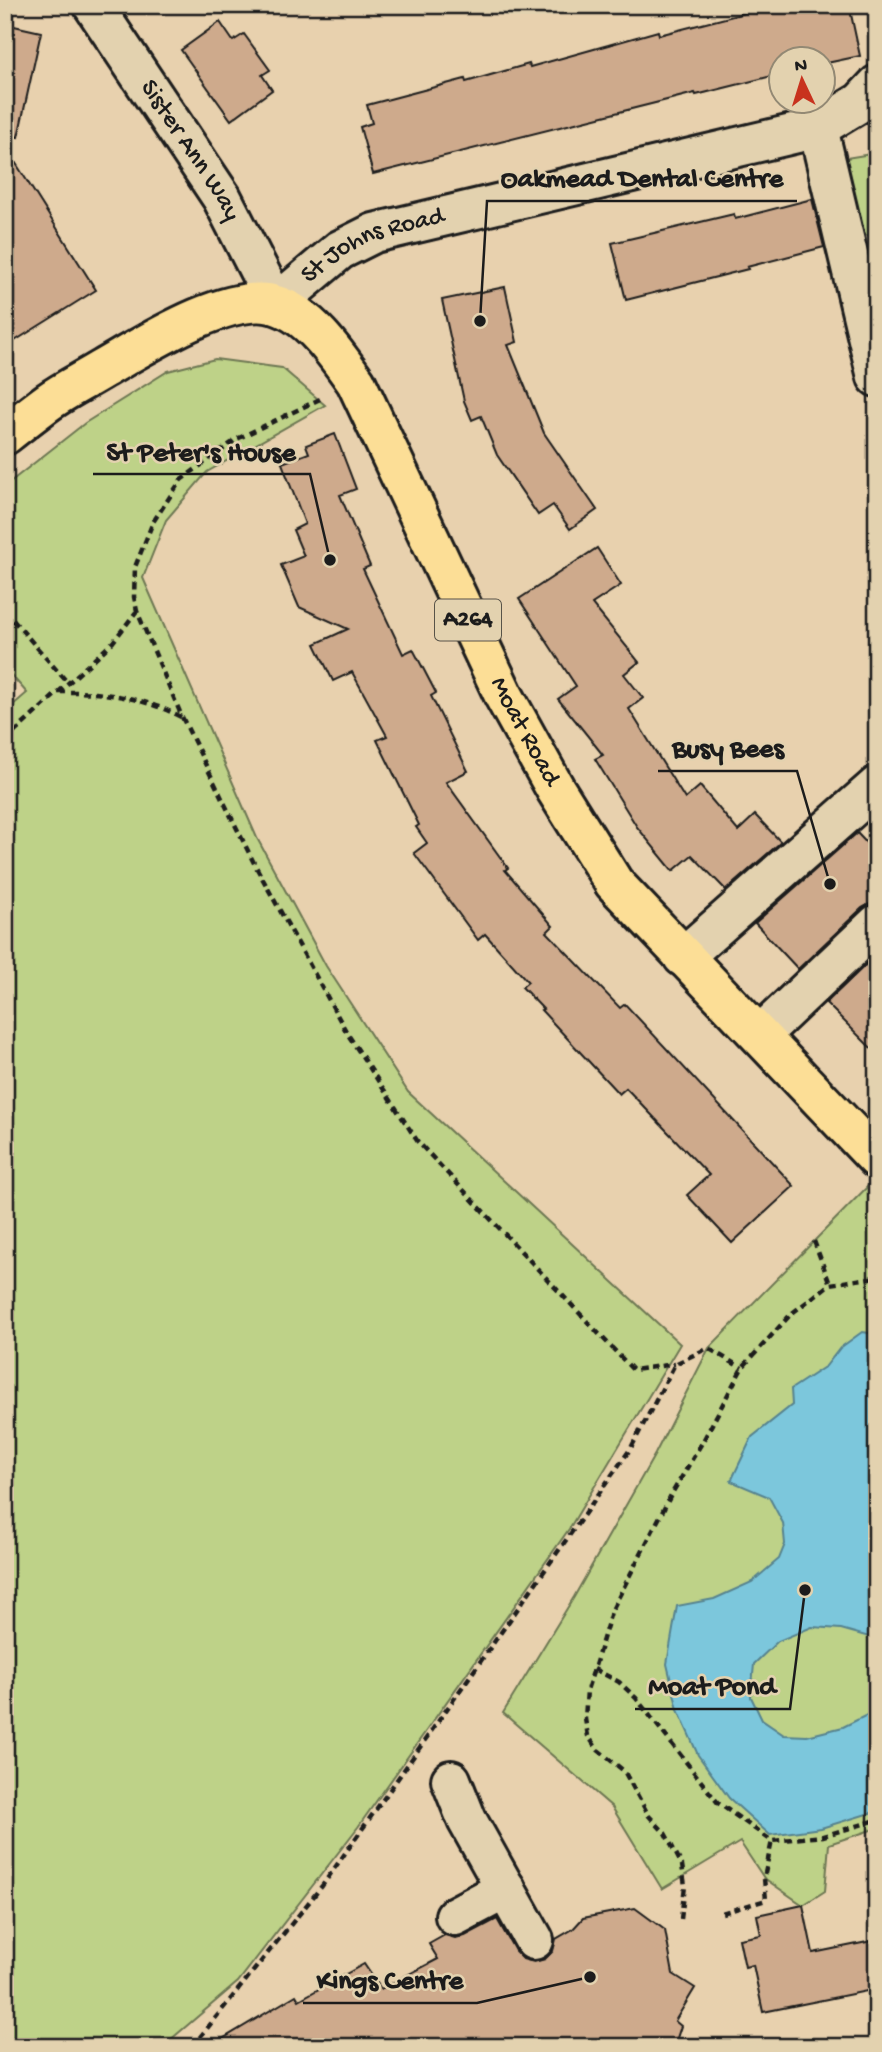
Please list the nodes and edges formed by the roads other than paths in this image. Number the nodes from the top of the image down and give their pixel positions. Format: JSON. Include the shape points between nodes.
{"nodes":[{"id":1,"x":93,"y":5,"type":"edge"},
{"id":2,"x":877,"y":85,"type":"edge"},
{"id":3,"x":818,"y":128,"type":"junction"},
{"id":4,"x":276,"y":304,"type":"junction"},
{"id":5,"x":877,"y":377,"type":"edge"},
{"id":6,"x":5,"y":435,"type":"edge"},
{"id":7,"x":877,"y":786,"type":"edge"},
{"id":8,"x":877,"y":924,"type":"edge"},
{"id":9,"x":683,"y":957,"type":"junction"},
{"id":10,"x":760,"y":1035,"type":"junction"},
{"id":11,"x":877,"y":1159,"type":"edge"},
{"id":12,"x":451,"y":1780,"type":"dead end"},
{"id":13,"x":506,"y":1889,"type":"junction"},
{"id":14,"x":455,"y":1916,"type":"dead end"},
{"id":15,"x":534,"y":1940,"type":"dead end"}],
"edges":[{"from":1,"to":4,"type":"street","name":"Sister Ann Way","via":[[222,198]]},
{"from":2,"to":3,"type":"street","name":"St Johns Road","via":[[861,102]]},
{"from":3,"to":4,"type":"street","name":"St Johns Road","via":[[374,233],[340,250]]},
{"from":3,"to":5,"type":"street"},
{"from":4,"to":6,"type":"main road","via":[[249,303],[200,317],[49,401]]},
{"from":4,"to":9,"type":"main road","name":"Moat Road","number":"A264","via":[[331,346],[356,382],[504,696],[556,790],[614,883]]},
{"from":7,"to":9,"type":"street"},
{"from":8,"to":10,"type":"street"},
{"from":9,"to":10,"type":"main road","name":"Moat Road","number":"A264"},
{"from":10,"to":11,"type":"main road","name":"Moat Road","number":"A264"},
{"from":12,"to":13,"type":"street","via":[[467,1820]]},
{"from":13,"to":14,"type":"street"},
{"from":13,"to":15,"type":"street"}]}
